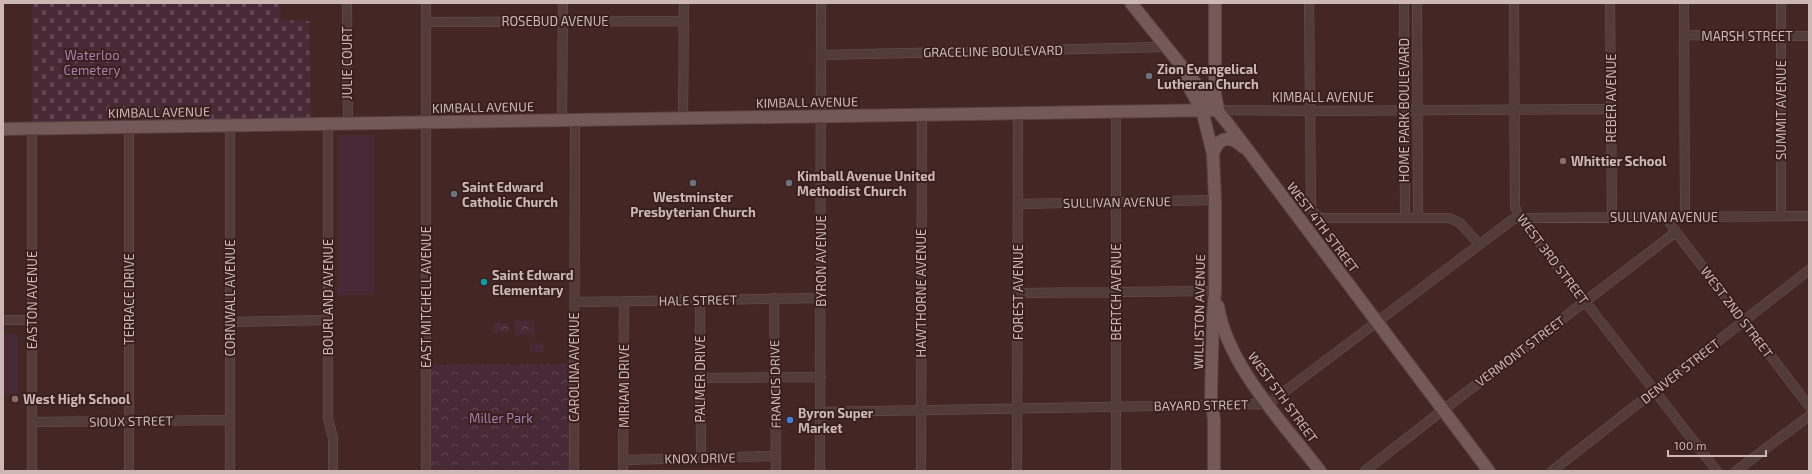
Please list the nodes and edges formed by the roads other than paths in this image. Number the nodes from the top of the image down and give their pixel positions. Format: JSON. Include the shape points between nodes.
{"nodes":[{"id":1,"x":347,"y":3,"type":"edge"},
{"id":2,"x":426,"y":3,"type":"edge"},
{"id":3,"x":563,"y":3,"type":"edge"},
{"id":4,"x":684,"y":3,"type":"edge"},
{"id":5,"x":821,"y":3,"type":"edge"},
{"id":6,"x":1131,"y":3,"type":"edge"},
{"id":7,"x":1215,"y":3,"type":"edge"},
{"id":8,"x":1309,"y":3,"type":"edge"},
{"id":9,"x":1404,"y":3,"type":"edge"},
{"id":10,"x":1417,"y":3,"type":"edge"},
{"id":11,"x":1514,"y":3,"type":"edge"},
{"id":12,"x":1610,"y":3,"type":"edge"},
{"id":13,"x":1684,"y":3,"type":"edge"},
{"id":14,"x":1782,"y":3,"type":"edge"},
{"id":15,"x":563,"y":20,"type":"junction"},
{"id":16,"x":683,"y":21,"type":"junction"},
{"id":17,"x":426,"y":22,"type":"junction"},
{"id":18,"x":1684,"y":36,"type":"junction"},
{"id":19,"x":1782,"y":36,"type":"junction"},
{"id":20,"x":1809,"y":36,"type":"edge"},
{"id":21,"x":1165,"y":47,"type":"junction"},
{"id":22,"x":821,"y":55,"type":"junction"},
{"id":23,"x":1183,"y":77,"type":"junction"},
{"id":24,"x":1611,"y":109,"type":"junction"},
{"id":25,"x":1202,"y":110,"type":"junction"},
{"id":26,"x":1218,"y":110,"type":"junction"},
{"id":27,"x":1514,"y":110,"type":"junction"},
{"id":28,"x":1310,"y":111,"type":"junction"},
{"id":29,"x":1404,"y":111,"type":"junction"},
{"id":30,"x":1418,"y":111,"type":"junction"},
{"id":31,"x":1159,"y":112,"type":"junction"},
{"id":32,"x":1116,"y":113,"type":"junction"},
{"id":33,"x":1018,"y":114,"type":"junction"},
{"id":34,"x":922,"y":115,"type":"junction"},
{"id":35,"x":821,"y":116,"type":"junction"},
{"id":36,"x":683,"y":118,"type":"junction"},
{"id":37,"x":575,"y":119,"type":"junction"},
{"id":38,"x":562,"y":120,"type":"junction"},
{"id":39,"x":348,"y":122,"type":"junction"},
{"id":40,"x":426,"y":122,"type":"junction"},
{"id":41,"x":328,"y":123,"type":"junction"},
{"id":42,"x":230,"y":125,"type":"junction"},
{"id":43,"x":129,"y":126,"type":"junction"},
{"id":44,"x":32,"y":128,"type":"junction"},
{"id":45,"x":3,"y":129,"type":"edge"},
{"id":46,"x":1250,"y":153,"type":"junction"},
{"id":47,"x":1213,"y":154,"type":"junction"},
{"id":48,"x":1215,"y":200,"type":"junction"},
{"id":49,"x":1116,"y":202,"type":"junction"},
{"id":50,"x":1018,"y":204,"type":"junction"},
{"id":51,"x":1781,"y":216,"type":"junction"},
{"id":52,"x":1809,"y":216,"type":"edge"},
{"id":53,"x":1612,"y":217,"type":"junction"},
{"id":54,"x":1666,"y":217,"type":"junction"},
{"id":55,"x":1685,"y":217,"type":"junction"},
{"id":56,"x":1405,"y":218,"type":"junction"},
{"id":57,"x":1418,"y":218,"type":"junction"},
{"id":58,"x":1520,"y":218,"type":"junction"},
{"id":59,"x":1676,"y":232,"type":"junction"},
{"id":60,"x":1479,"y":244,"type":"junction"},
{"id":61,"x":1809,"y":270,"type":"edge"},
{"id":62,"x":1215,"y":291,"type":"junction"},
{"id":63,"x":1116,"y":292,"type":"junction"},
{"id":64,"x":1018,"y":294,"type":"junction"},
{"id":65,"x":774,"y":298,"type":"junction"},
{"id":66,"x":821,"y":298,"type":"junction"},
{"id":67,"x":700,"y":300,"type":"junction"},
{"id":68,"x":624,"y":301,"type":"junction"},
{"id":69,"x":575,"y":302,"type":"junction"},
{"id":70,"x":1586,"y":302,"type":"junction"},
{"id":71,"x":3,"y":320,"type":"edge"},
{"id":72,"x":32,"y":320,"type":"junction"},
{"id":73,"x":328,"y":320,"type":"junction"},
{"id":74,"x":1744,"y":321,"type":"junction"},
{"id":75,"x":230,"y":322,"type":"junction"},
{"id":76,"x":1377,"y":322,"type":"junction"},
{"id":77,"x":775,"y":377,"type":"junction"},
{"id":78,"x":821,"y":377,"type":"junction"},
{"id":79,"x":700,"y":378,"type":"junction"},
{"id":80,"x":1654,"y":391,"type":"junction"},
{"id":81,"x":1268,"y":404,"type":"junction"},
{"id":82,"x":1213,"y":406,"type":"junction"},
{"id":83,"x":1809,"y":406,"type":"edge"},
{"id":84,"x":1116,"y":407,"type":"junction"},
{"id":85,"x":1017,"y":409,"type":"junction"},
{"id":86,"x":1443,"y":410,"type":"junction"},
{"id":87,"x":921,"y":411,"type":"junction"},
{"id":88,"x":820,"y":412,"type":"junction"},
{"id":89,"x":1809,"y":416,"type":"edge"},
{"id":90,"x":230,"y":420,"type":"junction"},
{"id":91,"x":129,"y":421,"type":"junction"},
{"id":92,"x":32,"y":422,"type":"junction"},
{"id":93,"x":776,"y":456,"type":"junction"},
{"id":94,"x":701,"y":458,"type":"junction"},
{"id":95,"x":624,"y":460,"type":"junction"},
{"id":96,"x":32,"y":471,"type":"edge"},
{"id":97,"x":129,"y":471,"type":"edge"},
{"id":98,"x":230,"y":471,"type":"edge"},
{"id":99,"x":333,"y":471,"type":"edge"},
{"id":100,"x":426,"y":471,"type":"edge"},
{"id":101,"x":574,"y":471,"type":"edge"},
{"id":102,"x":624,"y":471,"type":"edge"},
{"id":103,"x":776,"y":471,"type":"edge"},
{"id":104,"x":820,"y":471,"type":"edge"},
{"id":105,"x":921,"y":471,"type":"edge"},
{"id":106,"x":1017,"y":471,"type":"edge"},
{"id":107,"x":1116,"y":471,"type":"edge"},
{"id":108,"x":1214,"y":471,"type":"edge"},
{"id":109,"x":1320,"y":471,"type":"edge"},
{"id":110,"x":1366,"y":471,"type":"edge"},
{"id":111,"x":1489,"y":471,"type":"edge"},
{"id":112,"x":1552,"y":471,"type":"edge"},
{"id":113,"x":1717,"y":471,"type":"edge"},
{"id":114,"x":1736,"y":471,"type":"edge"}],
"edges":[{"from":1,"to":39,"type":"street","name":"JULIE COURT"},
{"from":2,"to":17,"type":"street","name":"EAST MITCHELL AVENUE"},
{"from":3,"to":15,"type":"street"},
{"from":4,"to":16,"type":"street"},
{"from":5,"to":22,"type":"street","name":"BYRON AVENUE"},
{"from":6,"to":21,"type":"main road","name":"WEST 4TH STREET"},
{"from":7,"to":26,"type":"main road","via":[[1214,94]]},
{"from":8,"to":28,"type":"street"},
{"from":9,"to":29,"type":"street","name":"HOME PARK BOULEVARD"},
{"from":10,"to":30,"type":"street","name":"HOME PARK BOULEVARD"},
{"from":11,"to":27,"type":"street","name":"WEST 3RD STREET"},
{"from":12,"to":24,"type":"street","name":"REBER AVENUE"},
{"from":13,"to":18,"type":"street"},
{"from":14,"to":19,"type":"street","name":"SUMMIT AVENUE"},
{"from":15,"to":16,"type":"street","name":"ROSEBUD AVENUE"},
{"from":15,"to":17,"type":"street","name":"ROSEBUD AVENUE"},
{"from":15,"to":38,"type":"street"},
{"from":16,"to":36,"type":"street"},
{"from":17,"to":40,"type":"street","name":"EAST MITCHELL AVENUE"},
{"from":18,"to":19,"type":"street","name":"MARSH STREET"},
{"from":18,"to":55,"type":"street"},
{"from":19,"to":20,"type":"street","name":"MARSH STREET"},
{"from":19,"to":51,"type":"street","name":"SUMMIT AVENUE"},
{"from":21,"to":22,"type":"street","name":"GRACELINE BOULEVARD"},
{"from":21,"to":23,"type":"main road","name":"WILLISTON AVENUE"},
{"from":21,"to":26,"type":"main road","name":"WEST 4TH STREET"},
{"from":22,"to":35,"type":"street","name":"BYRON AVENUE"},
{"from":23,"to":25,"type":"main road","name":"WILLISTON AVENUE"},
{"from":23,"to":31,"type":"main road","via":[[1188,90],[1185,101]]},
{"from":24,"to":27,"type":"street","name":"KIMBALL AVENUE"},
{"from":24,"to":53,"type":"street","name":"REBER AVENUE"},
{"from":25,"to":26,"type":"main road","name":"KIMBALL AVENUE"},
{"from":25,"to":31,"type":"main road","name":"KIMBALL AVENUE"},
{"from":25,"to":47,"type":"main road","name":"WILLISTON AVENUE"},
{"from":26,"to":28,"type":"street","name":"KIMBALL AVENUE"},
{"from":26,"to":46,"type":"main road","name":"WEST 4TH STREET"},
{"from":27,"to":30,"type":"street","name":"KIMBALL AVENUE"},
{"from":27,"to":58,"type":"street","name":"WEST 3RD STREET","via":[[1514,199]]},
{"from":28,"to":29,"type":"street","name":"KIMBALL AVENUE"},
{"from":28,"to":56,"type":"street","via":[[1310,203],[1314,213],[1322,218]]},
{"from":29,"to":30,"type":"street","name":"KIMBALL AVENUE"},
{"from":29,"to":56,"type":"street","name":"HOME PARK BOULEVARD"},
{"from":30,"to":57,"type":"street","name":"HOME PARK BOULEVARD"},
{"from":31,"to":32,"type":"main road","name":"KIMBALL AVENUE"},
{"from":32,"to":33,"type":"main road","name":"KIMBALL AVENUE"},
{"from":32,"to":49,"type":"street","name":"BERTCH AVENUE"},
{"from":33,"to":34,"type":"main road","name":"KIMBALL AVENUE"},
{"from":33,"to":50,"type":"street","name":"FOREST AVENUE"},
{"from":34,"to":35,"type":"main road","name":"KIMBALL AVENUE"},
{"from":34,"to":87,"type":"street","name":"HAWTHORNE AVENUE"},
{"from":35,"to":36,"type":"main road","name":"KIMBALL AVENUE"},
{"from":35,"to":66,"type":"street","name":"BYRON AVENUE"},
{"from":36,"to":37,"type":"main road","name":"KIMBALL AVENUE"},
{"from":37,"to":38,"type":"main road","name":"KIMBALL AVENUE"},
{"from":37,"to":69,"type":"street","name":"CAROLINA AVENUE"},
{"from":38,"to":40,"type":"main road","name":"KIMBALL AVENUE"},
{"from":39,"to":40,"type":"main road","name":"KIMBALL AVENUE"},
{"from":39,"to":41,"type":"main road","name":"KIMBALL AVENUE"},
{"from":40,"to":100,"type":"street","name":"EAST MITCHELL AVENUE"},
{"from":41,"to":42,"type":"main road","name":"KIMBALL AVENUE"},
{"from":41,"to":73,"type":"street","name":"BOURLAND AVENUE"},
{"from":42,"to":43,"type":"main road","name":"KIMBALL AVENUE"},
{"from":42,"to":75,"type":"street","name":"CORNWALL AVENUE"},
{"from":43,"to":44,"type":"main road","name":"KIMBALL AVENUE"},
{"from":43,"to":91,"type":"street","name":"TERRACE DRIVE"},
{"from":44,"to":45,"type":"main road","name":"KIMBALL AVENUE"},
{"from":44,"to":72,"type":"street","name":"EASTON AVENUE"},
{"from":46,"to":47,"type":"main road","via":[[1234,140],[1228,139],[1218,142]]},
{"from":46,"to":76,"type":"main road","name":"WEST 4TH STREET"},
{"from":47,"to":48,"type":"main road","name":"WILLISTON AVENUE"},
{"from":48,"to":49,"type":"street","name":"SULLIVAN AVENUE"},
{"from":48,"to":62,"type":"main road","name":"WILLISTON AVENUE"},
{"from":49,"to":50,"type":"street","name":"SULLIVAN AVENUE"},
{"from":49,"to":63,"type":"street","name":"BERTCH AVENUE"},
{"from":50,"to":64,"type":"street","name":"FOREST AVENUE"},
{"from":51,"to":52,"type":"street","name":"SULLIVAN AVENUE"},
{"from":51,"to":55,"type":"street","name":"SULLIVAN AVENUE"},
{"from":53,"to":54,"type":"street","name":"SULLIVAN AVENUE"},
{"from":53,"to":58,"type":"street","name":"SULLIVAN AVENUE"},
{"from":54,"to":55,"type":"street","name":"SULLIVAN AVENUE"},
{"from":54,"to":59,"type":"street","name":"WEST 2ND STREET"},
{"from":56,"to":57,"type":"street"},
{"from":57,"to":60,"type":"street","via":[[1456,220]]},
{"from":58,"to":60,"type":"street","via":[[1506,222]]},
{"from":58,"to":70,"type":"street","name":"WEST 3RD STREET"},
{"from":59,"to":70,"type":"street","name":"VERMONT STREET"},
{"from":59,"to":74,"type":"street","name":"WEST 2ND STREET"},
{"from":60,"to":76,"type":"street"},
{"from":61,"to":74,"type":"street","name":"DENVER STREET"},
{"from":62,"to":63,"type":"street"},
{"from":62,"to":81,"type":"main road","name":"WEST 5TH STREET","via":[[1219,314],[1229,344]]},
{"from":62,"to":82,"type":"main road","name":"WILLISTON AVENUE"},
{"from":63,"to":64,"type":"street"},
{"from":63,"to":84,"type":"street","name":"BERTCH AVENUE"},
{"from":64,"to":85,"type":"street","name":"FOREST AVENUE"},
{"from":65,"to":66,"type":"street","name":"HALE STREET"},
{"from":65,"to":67,"type":"street","name":"HALE STREET"},
{"from":65,"to":77,"type":"street","name":"FRANCIS DRIVE"},
{"from":66,"to":78,"type":"street","name":"BYRON AVENUE"},
{"from":67,"to":68,"type":"street","name":"HALE STREET"},
{"from":67,"to":79,"type":"street","name":"PALMER DRIVE"},
{"from":68,"to":69,"type":"street","name":"HALE STREET"},
{"from":68,"to":95,"type":"street","name":"MIRIAM DRIVE"},
{"from":69,"to":101,"type":"street","name":"CAROLINA AVENUE"},
{"from":70,"to":80,"type":"street","name":"WEST 3RD STREET"},
{"from":70,"to":86,"type":"street","name":"VERMONT STREET"},
{"from":71,"to":72,"type":"street"},
{"from":72,"to":92,"type":"street","name":"EASTON AVENUE"},
{"from":73,"to":75,"type":"street"},
{"from":73,"to":99,"type":"street","name":"BOURLAND AVENUE","via":[[328,418],[333,438]]},
{"from":74,"to":80,"type":"street","name":"DENVER STREET"},
{"from":74,"to":83,"type":"street","name":"WEST 2ND STREET"},
{"from":75,"to":90,"type":"street","name":"CORNWALL AVENUE"},
{"from":76,"to":81,"type":"street"},
{"from":76,"to":86,"type":"main road","name":"WEST 4TH STREET"},
{"from":77,"to":78,"type":"street"},
{"from":77,"to":79,"type":"street"},
{"from":77,"to":93,"type":"street","name":"FRANCIS DRIVE"},
{"from":78,"to":88,"type":"street","name":"BYRON AVENUE"},
{"from":79,"to":94,"type":"street","name":"PALMER DRIVE"},
{"from":80,"to":112,"type":"street","name":"DENVER STREET"},
{"from":80,"to":113,"type":"street","name":"WEST 3RD STREET"},
{"from":81,"to":82,"type":"street","name":"BAYARD STREET"},
{"from":81,"to":109,"type":"main road","name":"WEST 5TH STREET"},
{"from":82,"to":84,"type":"street","name":"BAYARD STREET"},
{"from":82,"to":108,"type":"main road","name":"WILLISTON AVENUE"},
{"from":84,"to":85,"type":"street","name":"BAYARD STREET"},
{"from":84,"to":107,"type":"street","name":"BERTCH AVENUE"},
{"from":85,"to":87,"type":"street","name":"BAYARD STREET"},
{"from":85,"to":106,"type":"street","name":"FOREST AVENUE"},
{"from":86,"to":110,"type":"street","name":"VERMONT STREET"},
{"from":86,"to":111,"type":"main road","name":"WEST 4TH STREET"},
{"from":87,"to":88,"type":"street","name":"BAYARD STREET"},
{"from":87,"to":105,"type":"street","name":"HAWTHORNE AVENUE"},
{"from":88,"to":104,"type":"street","name":"BYRON AVENUE"},
{"from":89,"to":114,"type":"street"},
{"from":90,"to":91,"type":"street","name":"SIOUX STREET"},
{"from":90,"to":98,"type":"street","name":"CORNWALL AVENUE"},
{"from":91,"to":92,"type":"street","name":"SIOUX STREET"},
{"from":91,"to":97,"type":"street","name":"TERRACE DRIVE"},
{"from":92,"to":96,"type":"street","name":"EASTON AVENUE"},
{"from":93,"to":94,"type":"street","name":"KNOX DRIVE"},
{"from":93,"to":103,"type":"street","name":"FRANCIS DRIVE"},
{"from":94,"to":95,"type":"street","name":"KNOX DRIVE"},
{"from":95,"to":102,"type":"street","name":"MIRIAM DRIVE"}]}
